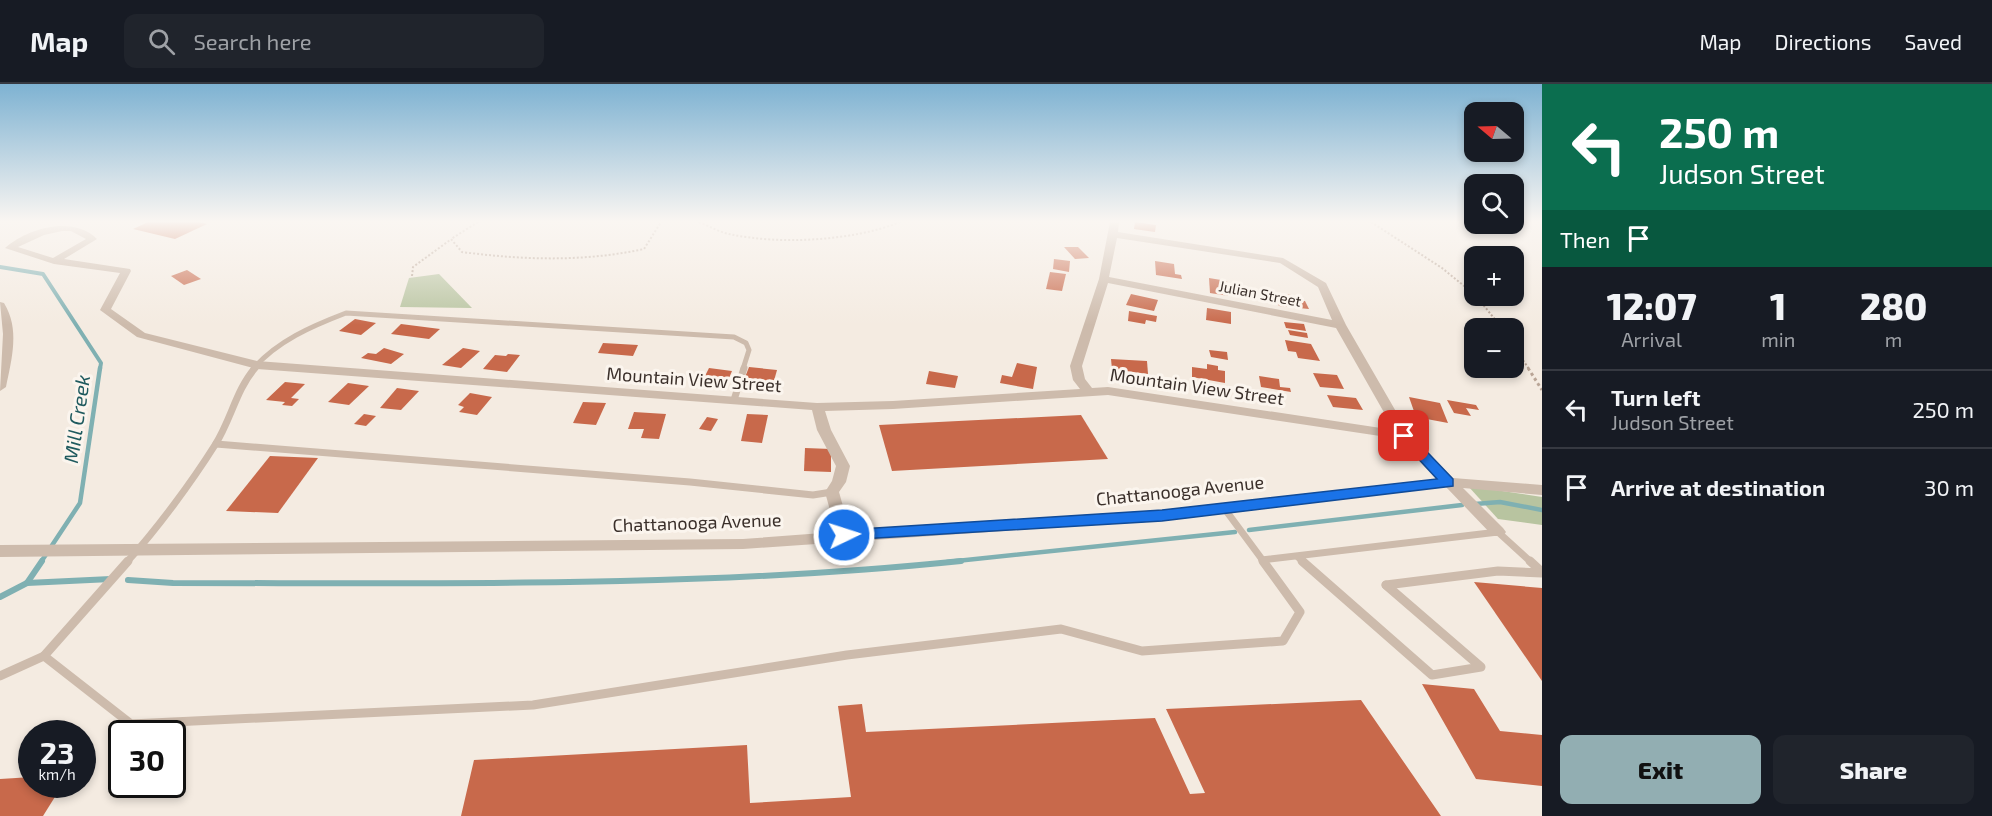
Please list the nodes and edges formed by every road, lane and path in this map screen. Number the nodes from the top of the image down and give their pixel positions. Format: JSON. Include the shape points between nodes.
{"nodes":[{"id":1,"x":36,"y":256,"type":"edge"},
{"id":2,"x":62,"y":256,"type":"edge"},
{"id":3,"x":428,"y":256,"type":"edge"},
{"id":4,"x":492,"y":256,"type":"edge"},
{"id":5,"x":612,"y":256,"type":"edge"},
{"id":6,"x":1108,"y":256,"type":"edge"},
{"id":7,"x":1258,"y":256,"type":"edge"},
{"id":8,"x":1424,"y":256,"type":"edge"},
{"id":9,"x":54,"y":261,"type":"junction"},
{"id":10,"x":412,"y":276,"type":"dead end"},
{"id":11,"x":1104,"y":279,"type":"junction"},
{"id":12,"x":1464,"y":286,"type":"edge"},
{"id":13,"x":0,"y":305,"type":"edge"},
{"id":14,"x":1484,"y":306,"type":"edge"},
{"id":15,"x":1494,"y":318,"type":"edge"},
{"id":16,"x":1340,"y":325,"type":"junction"},
{"id":17,"x":1524,"y":362,"type":"edge"},
{"id":18,"x":257,"y":365,"type":"junction"},
{"id":19,"x":0,"y":387,"type":"edge"},
{"id":20,"x":1542,"y":390,"type":"edge"},
{"id":21,"x":1088,"y":391,"type":"junction"},
{"id":22,"x":734,"y":400,"type":"junction"},
{"id":23,"x":817,"y":407,"type":"junction"},
{"id":24,"x":1404,"y":436,"type":"junction"},
{"id":25,"x":216,"y":444,"type":"junction"},
{"id":26,"x":1448,"y":482,"type":"junction"},
{"id":27,"x":1542,"y":490,"type":"edge"},
{"id":28,"x":832,"y":492,"type":"junction"},
{"id":29,"x":1224,"y":508,"type":"junction"},
{"id":30,"x":1498,"y":532,"type":"junction"},
{"id":31,"x":844,"y":535,"type":"junction"},
{"id":32,"x":0,"y":551,"type":"edge"},
{"id":33,"x":137,"y":551,"type":"junction"},
{"id":34,"x":1298,"y":557,"type":"junction"},
{"id":35,"x":1262,"y":560,"type":"junction"},
{"id":36,"x":1542,"y":573,"type":"edge"},
{"id":37,"x":44,"y":656,"type":"junction"},
{"id":38,"x":0,"y":676,"type":"edge"}],
"edges":[{"from":1,"to":9,"type":"street","name":"Mountain View Street"},
{"from":2,"to":9,"type":"street","name":"Mountain View Street"},
{"from":3,"to":10,"type":"path","via":[[413,267]]},
{"from":4,"to":5,"type":"path","via":[[565,261]]},
{"from":6,"to":11,"type":"street"},
{"from":7,"to":16,"type":"street","via":[[1283,261],[1322,285]]},
{"from":8,"to":12,"type":"path"},
{"from":9,"to":18,"type":"street","name":"Mountain View Street","via":[[126,272],[105,310],[141,335]]},
{"from":11,"to":16,"type":"street","name":"Julian Street"},
{"from":11,"to":21,"type":"street","via":[[1076,366],[1079,380]]},
{"from":13,"to":19,"type":"street","via":[[9,332]]},
{"from":14,"to":15,"type":"path"},
{"from":16,"to":24,"type":"street"},
{"from":17,"to":20,"type":"path"},
{"from":18,"to":22,"type":"street","name":"Mountain View Street"},
{"from":18,"to":22,"type":"lane","via":[[309,327],[346,313],[669,332],[734,338],[746,343],[749,350]]},
{"from":18,"to":25,"type":"lane","via":[[241,384]]},
{"from":21,"to":23,"type":"street","name":"Mountain View Street"},
{"from":21,"to":24,"type":"street","name":"Mountain View Street","via":[[1139,393]]},
{"from":22,"to":23,"type":"street","name":"Mountain View Street"},
{"from":23,"to":28,"type":"street","via":[[844,467]]},
{"from":24,"to":26,"type":"street"},
{"from":25,"to":28,"type":"lane","via":[[813,495]]},
{"from":25,"to":33,"type":"lane"},
{"from":26,"to":27,"type":"street","name":"Chattanooga Avenue"},
{"from":26,"to":29,"type":"street","name":"Chattanooga Avenue"},
{"from":26,"to":30,"type":"street"},
{"from":28,"to":31,"type":"street"},
{"from":29,"to":31,"type":"street","name":"Chattanooga Avenue","via":[[1162,516]]},
{"from":29,"to":35,"type":"lane"},
{"from":30,"to":34,"type":"lane"},
{"from":30,"to":36,"type":"lane"},
{"from":31,"to":33,"type":"street","name":"Chattanooga Avenue","via":[[743,544]]},
{"from":32,"to":33,"type":"street","name":"Chattanooga Avenue"},
{"from":33,"to":37,"type":"lane"},
{"from":34,"to":35,"type":"lane"},
{"from":34,"to":36,"type":"lane","via":[[1432,675],[1481,667],[1386,585],[1498,571]]},
{"from":35,"to":37,"type":"lane","via":[[1300,612],[1283,640],[1142,651],[1061,629],[847,655],[533,705],[131,724]]},
{"from":37,"to":38,"type":"lane"}]}
